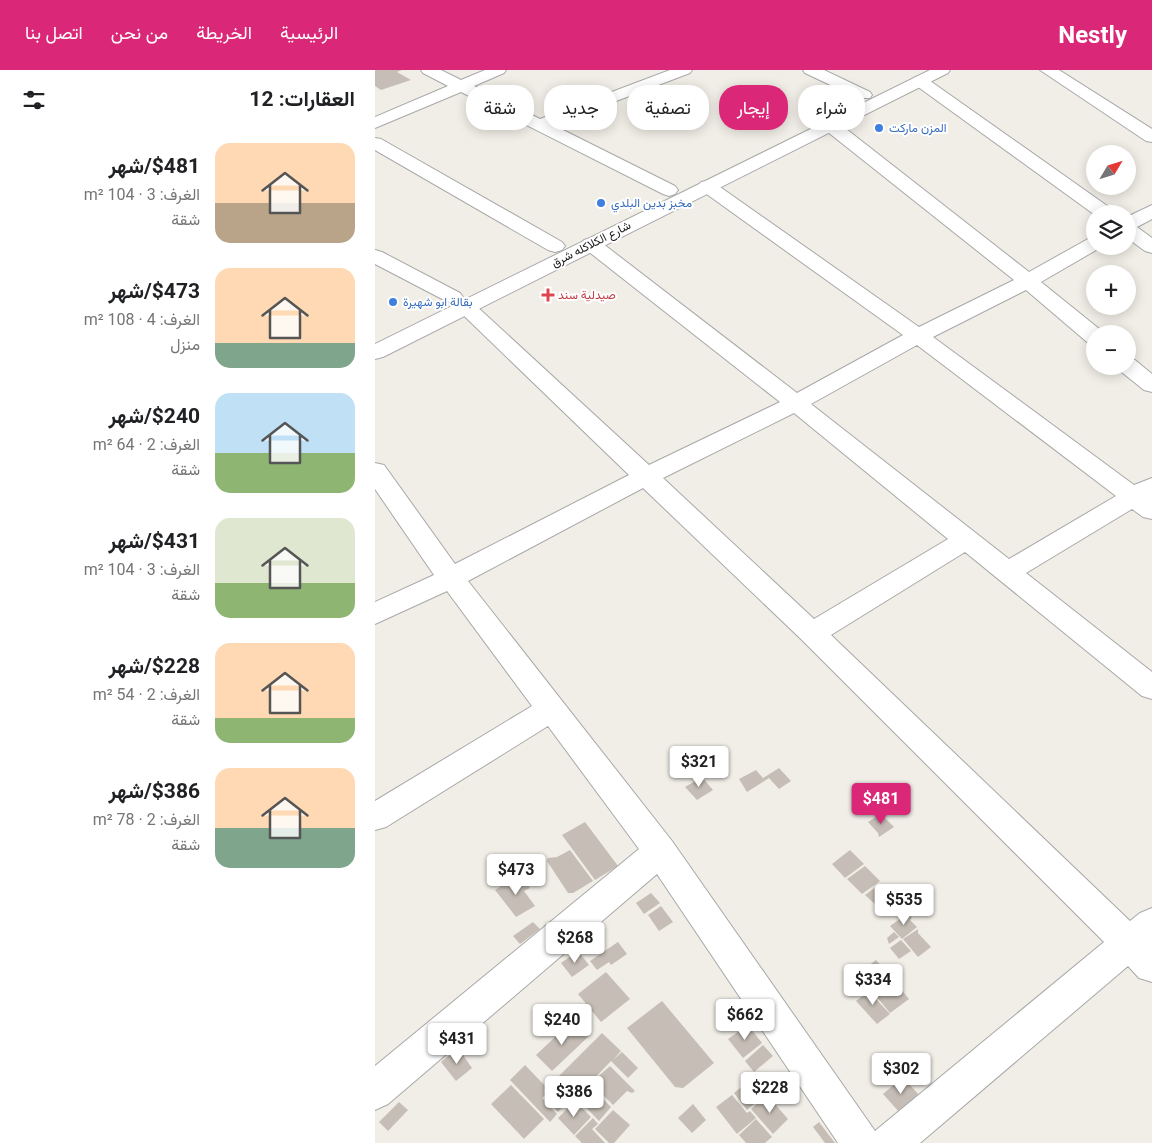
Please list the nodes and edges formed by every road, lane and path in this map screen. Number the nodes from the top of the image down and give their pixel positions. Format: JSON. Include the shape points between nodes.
{"nodes":[{"id":1,"x":429,"y":70,"type":"edge"},
{"id":2,"x":498,"y":70,"type":"edge"},
{"id":3,"x":684,"y":70,"type":"edge"},
{"id":4,"x":811,"y":70,"type":"edge"},
{"id":5,"x":942,"y":70,"type":"edge"},
{"id":6,"x":1048,"y":70,"type":"edge"},
{"id":7,"x":917,"y":76,"type":"edge"},
{"id":8,"x":843,"y":85,"type":"edge"},
{"id":9,"x":459,"y":86,"type":"junction"},
{"id":10,"x":865,"y":95,"type":"edge"},
{"id":11,"x":865,"y":105,"type":"edge"},
{"id":12,"x":375,"y":123,"type":"edge"},
{"id":13,"x":539,"y":125,"type":"junction"},
{"id":14,"x":798,"y":127,"type":"edge"},
{"id":15,"x":820,"y":130,"type":"edge"},
{"id":16,"x":836,"y":130,"type":"edge"},
{"id":17,"x":1152,"y":136,"type":"edge"},
{"id":18,"x":375,"y":143,"type":"edge"},
{"id":19,"x":707,"y":186,"type":"junction"},
{"id":20,"x":669,"y":190,"type":"junction"},
{"id":21,"x":1094,"y":205,"type":"edge"},
{"id":22,"x":1152,"y":211,"type":"edge"},
{"id":23,"x":1136,"y":220,"type":"edge"},
{"id":24,"x":1136,"y":235,"type":"edge"},
{"id":25,"x":591,"y":244,"type":"junction"},
{"id":26,"x":555,"y":246,"type":"junction"},
{"id":27,"x":1152,"y":247,"type":"edge"},
{"id":28,"x":1086,"y":248,"type":"edge"},
{"id":29,"x":375,"y":256,"type":"edge"},
{"id":30,"x":1028,"y":281,"type":"junction"},
{"id":31,"x":460,"y":302,"type":"junction"},
{"id":32,"x":1086,"y":330,"type":"edge"},
{"id":33,"x":375,"y":335,"type":"edge"},
{"id":34,"x":917,"y":336,"type":"junction"},
{"id":35,"x":375,"y":352,"type":"edge"},
{"id":36,"x":1136,"y":373,"type":"edge"},
{"id":37,"x":1152,"y":386,"type":"edge"},
{"id":38,"x":796,"y":403,"type":"junction"},
{"id":39,"x":375,"y":471,"type":"edge"},
{"id":40,"x":645,"y":477,"type":"junction"},
{"id":41,"x":1146,"y":498,"type":"edge"},
{"id":42,"x":966,"y":540,"type":"junction"},
{"id":43,"x":1007,"y":572,"type":"junction"},
{"id":44,"x":451,"y":578,"type":"junction"},
{"id":45,"x":375,"y":614,"type":"edge"},
{"id":46,"x":812,"y":633,"type":"junction"},
{"id":47,"x":1152,"y":688,"type":"edge"},
{"id":48,"x":552,"y":709,"type":"junction"},
{"id":49,"x":375,"y":817,"type":"edge"},
{"id":50,"x":660,"y":852,"type":"junction"},
{"id":51,"x":1145,"y":945,"type":"edge"},
{"id":52,"x":375,"y":1091,"type":"edge"},
{"id":53,"x":861,"y":1143,"type":"edge"},
{"id":54,"x":890,"y":1143,"type":"edge"}],
"edges":[{"from":1,"to":9,"type":"street"},
{"from":2,"to":9,"type":"street"},
{"from":3,"to":13,"type":"street"},
{"from":4,"to":8,"type":"street"},
{"from":5,"to":7,"type":"street","name":"شارع الكلاكله شرق"},
{"from":6,"to":17,"type":"street"},
{"from":7,"to":10,"type":"street","name":"شارع الكلاكله شرق"},
{"from":7,"to":11,"type":"street","name":"شارع الكلاكله شرق"},
{"from":7,"to":21,"type":"street"},
{"from":9,"to":12,"type":"street"},
{"from":9,"to":13,"type":"street"},
{"from":13,"to":20,"type":"street"},
{"from":14,"to":20,"type":"street","name":"شارع الكلاكله شرق"},
{"from":15,"to":19,"type":"street","name":"شارع الكلاكله شرق"},
{"from":16,"to":30,"type":"street"},
{"from":18,"to":26,"type":"street"},
{"from":19,"to":25,"type":"street","name":"شارع الكلاكله شرق"},
{"from":19,"to":34,"type":"street"},
{"from":20,"to":26,"type":"street","name":"شارع الكلاكله شرق"},
{"from":22,"to":23,"type":"street"},
{"from":24,"to":27,"type":"street"},
{"from":25,"to":31,"type":"street","name":"شارع الكلاكله شرق"},
{"from":25,"to":38,"type":"street"},
{"from":26,"to":31,"type":"street","name":"شارع الكلاكله شرق"},
{"from":28,"to":30,"type":"street"},
{"from":29,"to":31,"type":"street"},
{"from":30,"to":32,"type":"street"},
{"from":30,"to":34,"type":"street"},
{"from":31,"to":33,"type":"street","name":"شارع الكلاكله شرق"},
{"from":31,"to":35,"type":"street","name":"شارع الكلاكله شرق"},
{"from":31,"to":40,"type":"street"},
{"from":34,"to":38,"type":"street"},
{"from":34,"to":41,"type":"street"},
{"from":36,"to":37,"type":"street"},
{"from":38,"to":40,"type":"street"},
{"from":38,"to":42,"type":"street"},
{"from":39,"to":44,"type":"street"},
{"from":40,"to":44,"type":"street"},
{"from":40,"to":46,"type":"street"},
{"from":41,"to":43,"type":"street"},
{"from":42,"to":43,"type":"street"},
{"from":42,"to":46,"type":"street"},
{"from":43,"to":47,"type":"street"},
{"from":44,"to":45,"type":"street"},
{"from":44,"to":48,"type":"street"},
{"from":46,"to":51,"type":"street"},
{"from":48,"to":49,"type":"street"},
{"from":48,"to":50,"type":"street"},
{"from":50,"to":52,"type":"street"},
{"from":50,"to":53,"type":"street"},
{"from":51,"to":54,"type":"street"}]}
